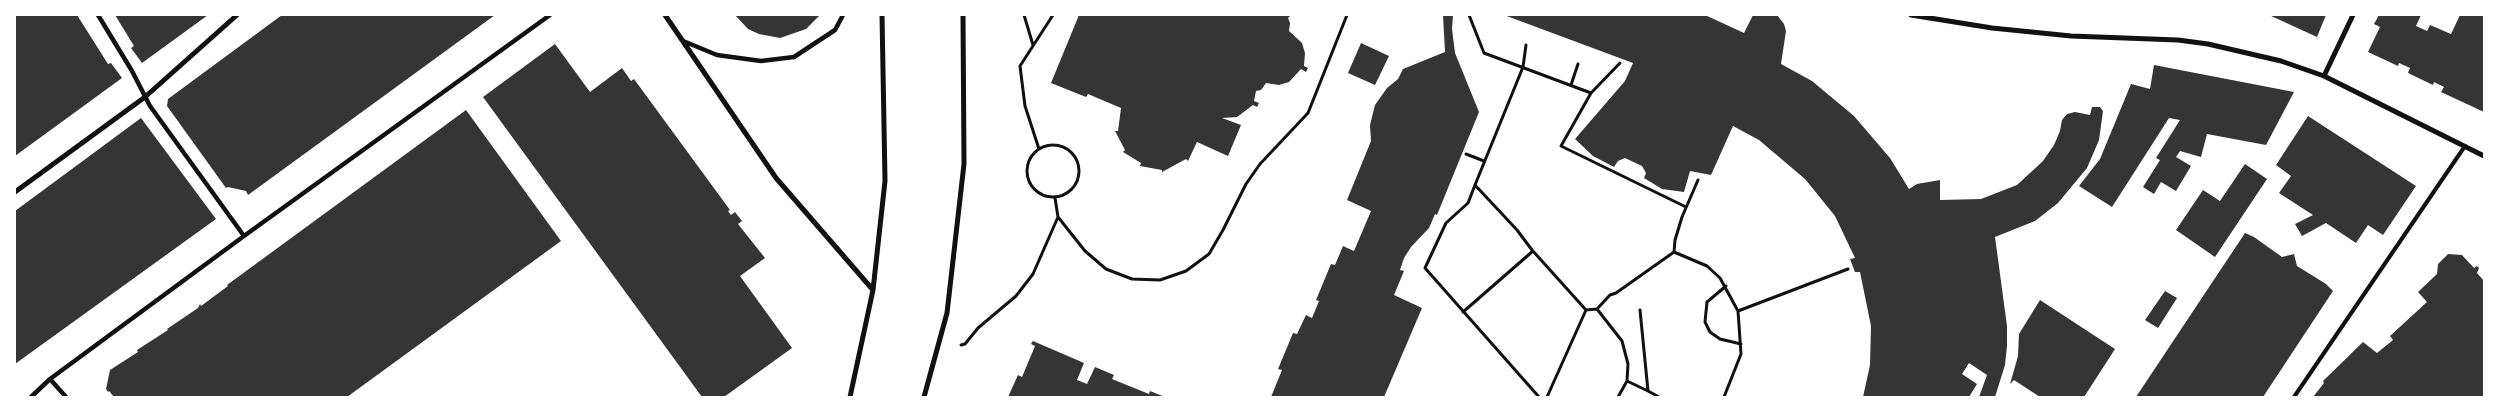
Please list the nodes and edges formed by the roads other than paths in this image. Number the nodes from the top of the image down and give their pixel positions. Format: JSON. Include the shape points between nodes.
{"nodes":[{"id":1,"x":98,"y":15,"type":"edge"},
{"id":2,"x":237,"y":15,"type":"edge"},
{"id":3,"x":550,"y":15,"type":"edge"},
{"id":4,"x":665,"y":15,"type":"edge"},
{"id":5,"x":843,"y":15,"type":"edge"},
{"id":6,"x":882,"y":15,"type":"edge"},
{"id":7,"x":963,"y":15,"type":"edge"},
{"id":8,"x":1911,"y":15,"type":"edge"},
{"id":9,"x":2353,"y":15,"type":"edge"},
{"id":10,"x":683,"y":41,"type":"junction"},
{"id":11,"x":2324,"y":76,"type":"junction"},
{"id":12,"x":145,"y":97,"type":"junction"},
{"id":13,"x":2465,"y":146,"type":"junction"},
{"id":14,"x":2484,"y":156,"type":"edge"},
{"id":15,"x":15,"y":192,"type":"edge"},
{"id":16,"x":244,"y":236,"type":"junction"},
{"id":17,"x":873,"y":290,"type":"junction"},
{"id":18,"x":50,"y":379,"type":"junction"},
{"id":19,"x":31,"y":397,"type":"edge"},
{"id":20,"x":66,"y":397,"type":"edge"},
{"id":21,"x":850,"y":397,"type":"edge"},
{"id":22,"x":924,"y":397,"type":"edge"},
{"id":23,"x":2294,"y":397,"type":"edge"}],
"edges":[{"from":1,"to":12,"type":"street"},
{"from":2,"to":12,"type":"street"},
{"from":3,"to":16,"type":"street"},
{"from":4,"to":10,"type":"street"},
{"from":5,"to":10,"type":"street","via":[[835,30],[794,57],[761,61],[717,55]]},
{"from":6,"to":17,"type":"street","via":[[885,181]]},
{"from":7,"to":22,"type":"street","via":[[964,164],[947,313]]},
{"from":8,"to":11,"type":"street","via":[[2071,36],[2208,44],[2281,61]]},
{"from":9,"to":11,"type":"street"},
{"from":10,"to":17,"type":"street","via":[[776,178]]},
{"from":11,"to":13,"type":"street"},
{"from":12,"to":15,"type":"street"},
{"from":12,"to":16,"type":"street"},
{"from":13,"to":14,"type":"street"},
{"from":13,"to":23,"type":"lane"},
{"from":16,"to":18,"type":"street"},
{"from":17,"to":21,"type":"street"},
{"from":18,"to":19,"type":"street"},
{"from":18,"to":20,"type":"street"}]}
